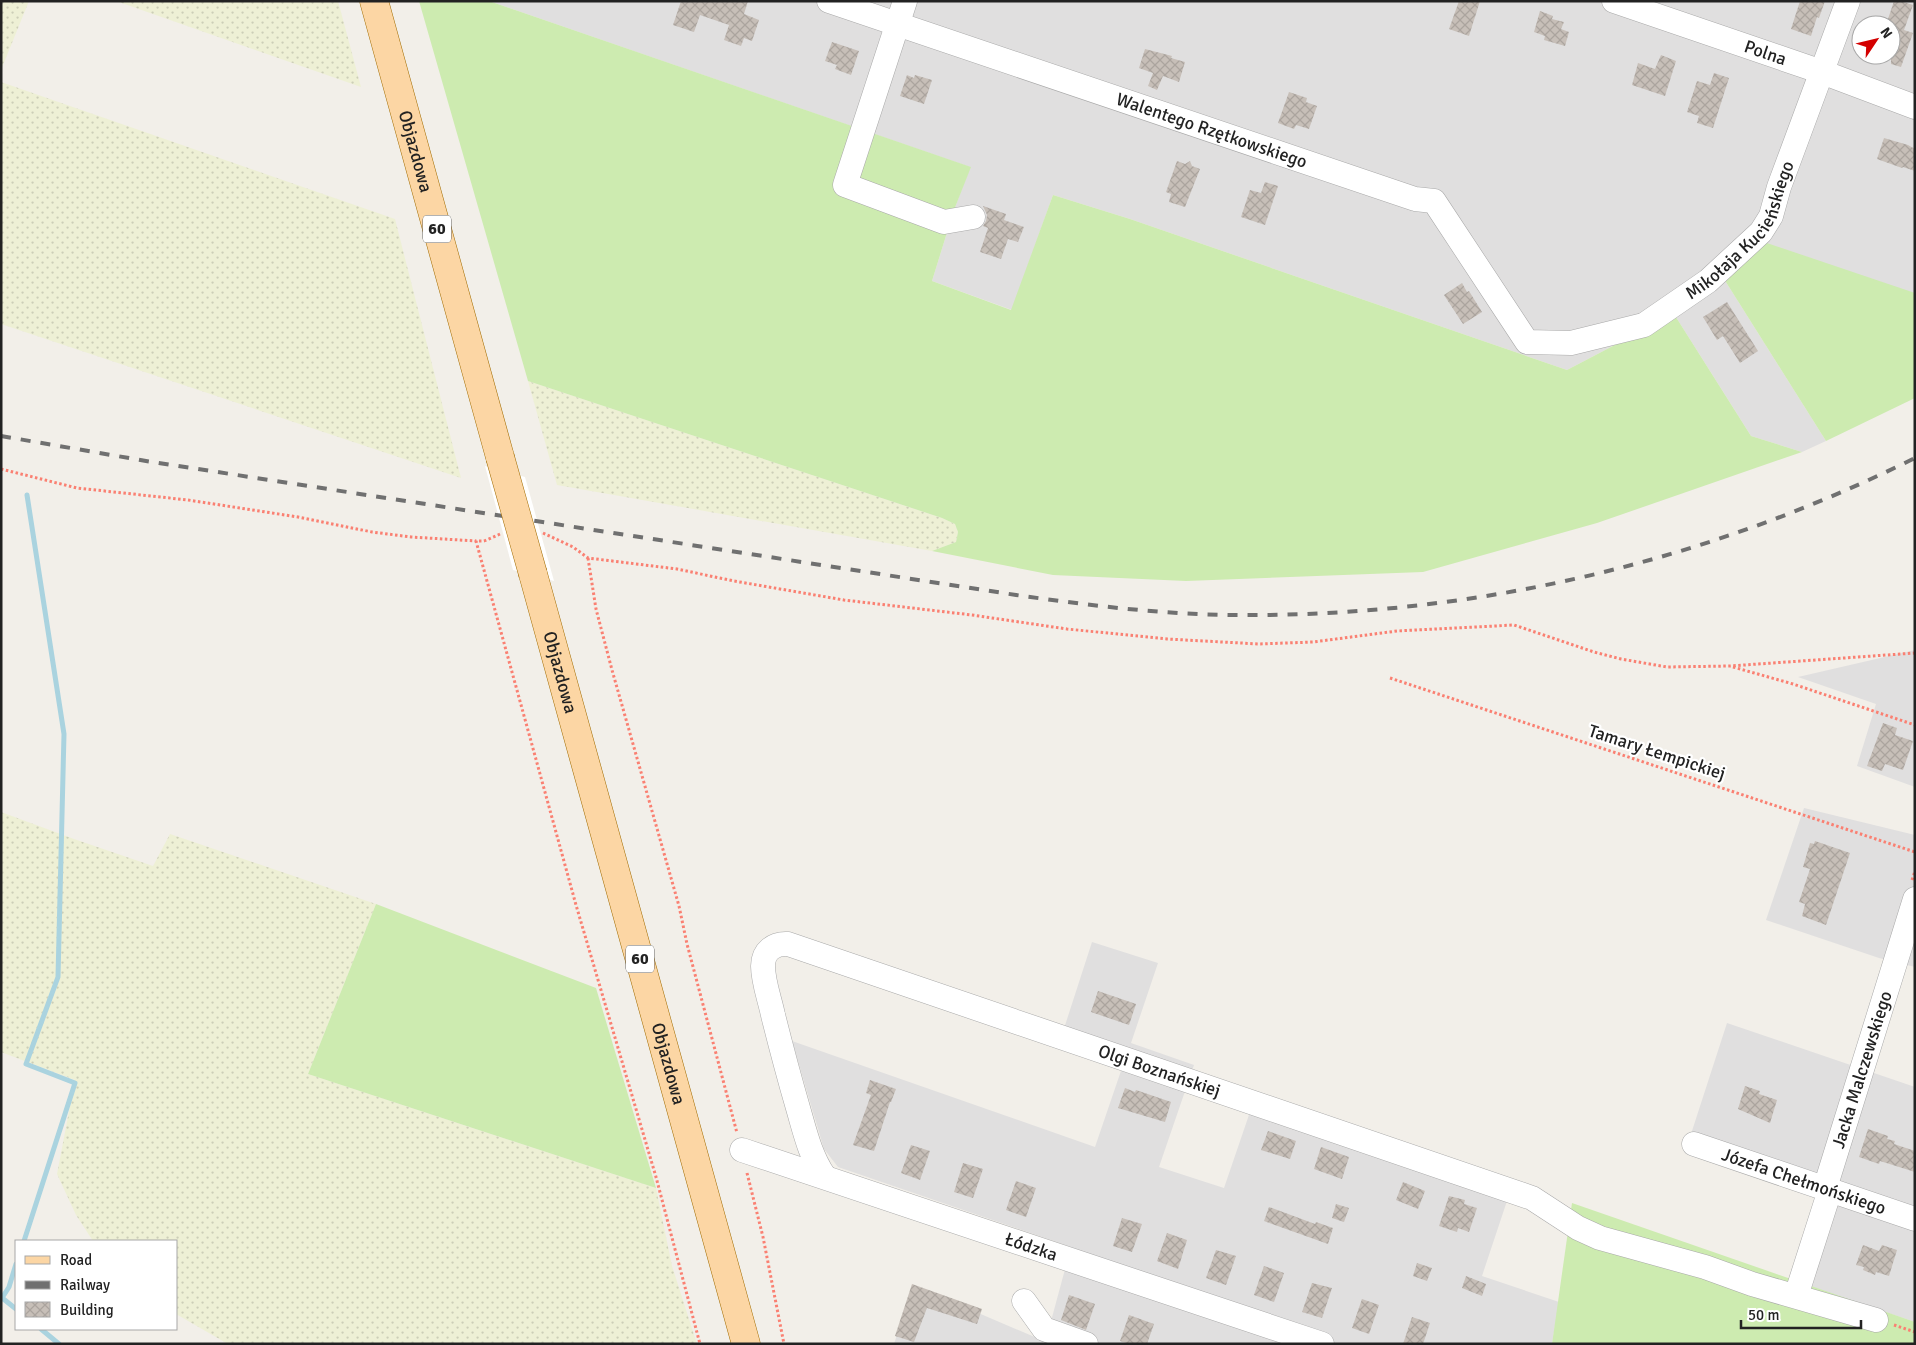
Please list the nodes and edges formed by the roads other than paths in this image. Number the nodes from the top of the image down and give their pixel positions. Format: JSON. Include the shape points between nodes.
{"nodes":[{"id":1,"x":374,"y":1,"type":"edge"},
{"id":2,"x":829,"y":1,"type":"edge"},
{"id":3,"x":905,"y":1,"type":"edge"},
{"id":4,"x":1614,"y":1,"type":"edge"},
{"id":5,"x":1848,"y":1,"type":"edge"},
{"id":6,"x":897,"y":24,"type":"junction"},
{"id":7,"x":1822,"y":72,"type":"junction"},
{"id":8,"x":1915,"y":106,"type":"edge"},
{"id":9,"x":973,"y":217,"type":"dead end"},
{"id":10,"x":1527,"y":342,"type":"joint"},
{"id":11,"x":1915,"y":899,"type":"edge"},
{"id":12,"x":1907,"y":954,"type":"edge"},
{"id":13,"x":1694,"y":1144,"type":"dead end"},
{"id":14,"x":742,"y":1150,"type":"road end"},
{"id":15,"x":824,"y":1176,"type":"junction"},
{"id":16,"x":1827,"y":1189,"type":"junction"},
{"id":17,"x":1915,"y":1219,"type":"edge"},
{"id":18,"x":1796,"y":1296,"type":"junction"},
{"id":19,"x":1024,"y":1301,"type":"dead end"},
{"id":20,"x":1876,"y":1320,"type":"dead end"},
{"id":21,"x":746,"y":1344,"type":"edge"},
{"id":22,"x":1086,"y":1344,"type":"edge"},
{"id":23,"x":1322,"y":1344,"type":"edge"}],
"edges":[{"from":1,"to":21,"type":"main road","name":"Objazdowa","number":"60","bridge":true},
{"from":2,"to":6,"type":"street","name":"Walentego Rzętkowskiego"},
{"from":3,"to":6,"type":"street"},
{"from":4,"to":7,"type":"street","name":"Polna"},
{"from":5,"to":7,"type":"street","name":"Mikołaja Kucieńskiego"},
{"from":6,"to":9,"type":"street","via":[[845,185],[944,222]]},
{"from":6,"to":10,"type":"street","name":"Walentego Rzętkowskiego","via":[[1406,196],[1434,201]]},
{"from":7,"to":8,"type":"street","name":"Polna"},
{"from":7,"to":10,"type":"street","name":"Mikołaja Kucieńskiego","via":[[1771,216],[1761,232],[1708,281],[1644,325],[1571,343]]},
{"from":11,"to":12,"type":"street","name":"Jacka Malczewskiego"},
{"from":12,"to":16,"type":"street","name":"Jacka Malczewskiego"},
{"from":13,"to":16,"type":"street","name":"Józefa Chełmońskiego"},
{"from":14,"to":15,"type":"street","name":"Łódzka"},
{"from":15,"to":18,"type":"street","name":"Olgi Boznańskiej","via":[[811,1155],[784,1063],[766,983],[763,965],[766,956],[778,943],[1532,1198],[1578,1228],[1616,1243]]},
{"from":15,"to":23,"type":"street","name":"Łódzka"},
{"from":16,"to":17,"type":"street","name":"Józefa Chełmońskiego"},
{"from":16,"to":18,"type":"street","name":"Jacka Malczewskiego"},
{"from":18,"to":20,"type":"street"},
{"from":19,"to":22,"type":"street","via":[[1044,1329]]}]}
